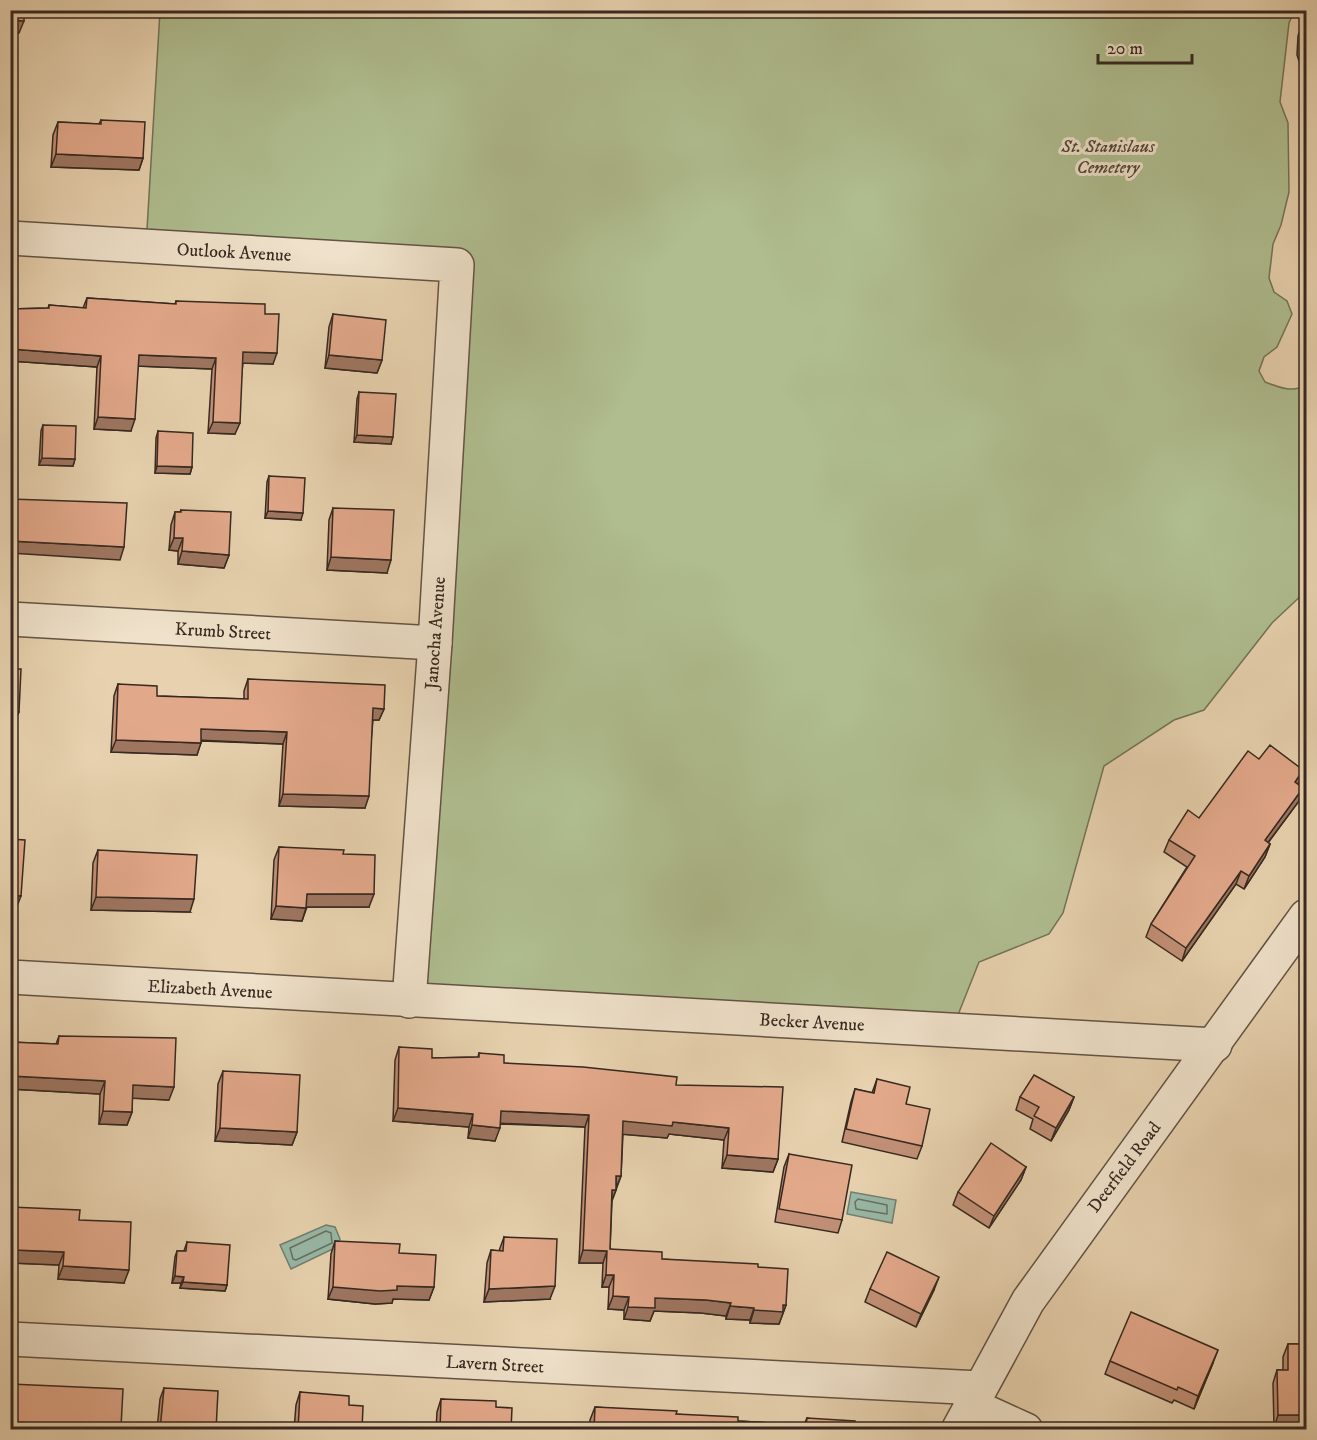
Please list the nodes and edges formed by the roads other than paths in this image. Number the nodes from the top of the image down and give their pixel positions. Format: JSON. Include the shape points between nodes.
{"nodes":[{"id":1,"x":10,"y":238,"type":"edge"},
{"id":2,"x":457,"y":265,"type":"joint"},
{"id":3,"x":10,"y":619,"type":"edge"},
{"id":4,"x":435,"y":643,"type":"junction"},
{"id":5,"x":1306,"y":916,"type":"edge"},
{"id":6,"x":10,"y":977,"type":"edge"},
{"id":7,"x":409,"y":1000,"type":"junction"},
{"id":8,"x":1215,"y":1045,"type":"junction"},
{"id":9,"x":10,"y":1339,"type":"edge"},
{"id":10,"x":970,"y":1408,"type":"edge"},
{"id":11,"x":1026,"y":1430,"type":"edge"}],
"edges":[{"from":1,"to":2,"type":"street","name":"Outlook Avenue"},
{"from":2,"to":4,"type":"street","name":"Janocha Avenue"},
{"from":3,"to":4,"type":"street","name":"Krumb Street"},
{"from":4,"to":7,"type":"street","name":"Janocha Avenue"},
{"from":5,"to":8,"type":"street","name":"Deerfield Road"},
{"from":6,"to":7,"type":"street","name":"Elizabeth Avenue"},
{"from":7,"to":8,"type":"street","name":"Becker Avenue"},
{"from":8,"to":10,"type":"street","name":"Deerfield Road","via":[[1028,1301]]},
{"from":9,"to":10,"type":"street","name":"Lavern Street"},
{"from":10,"to":11,"type":"street"}]}
